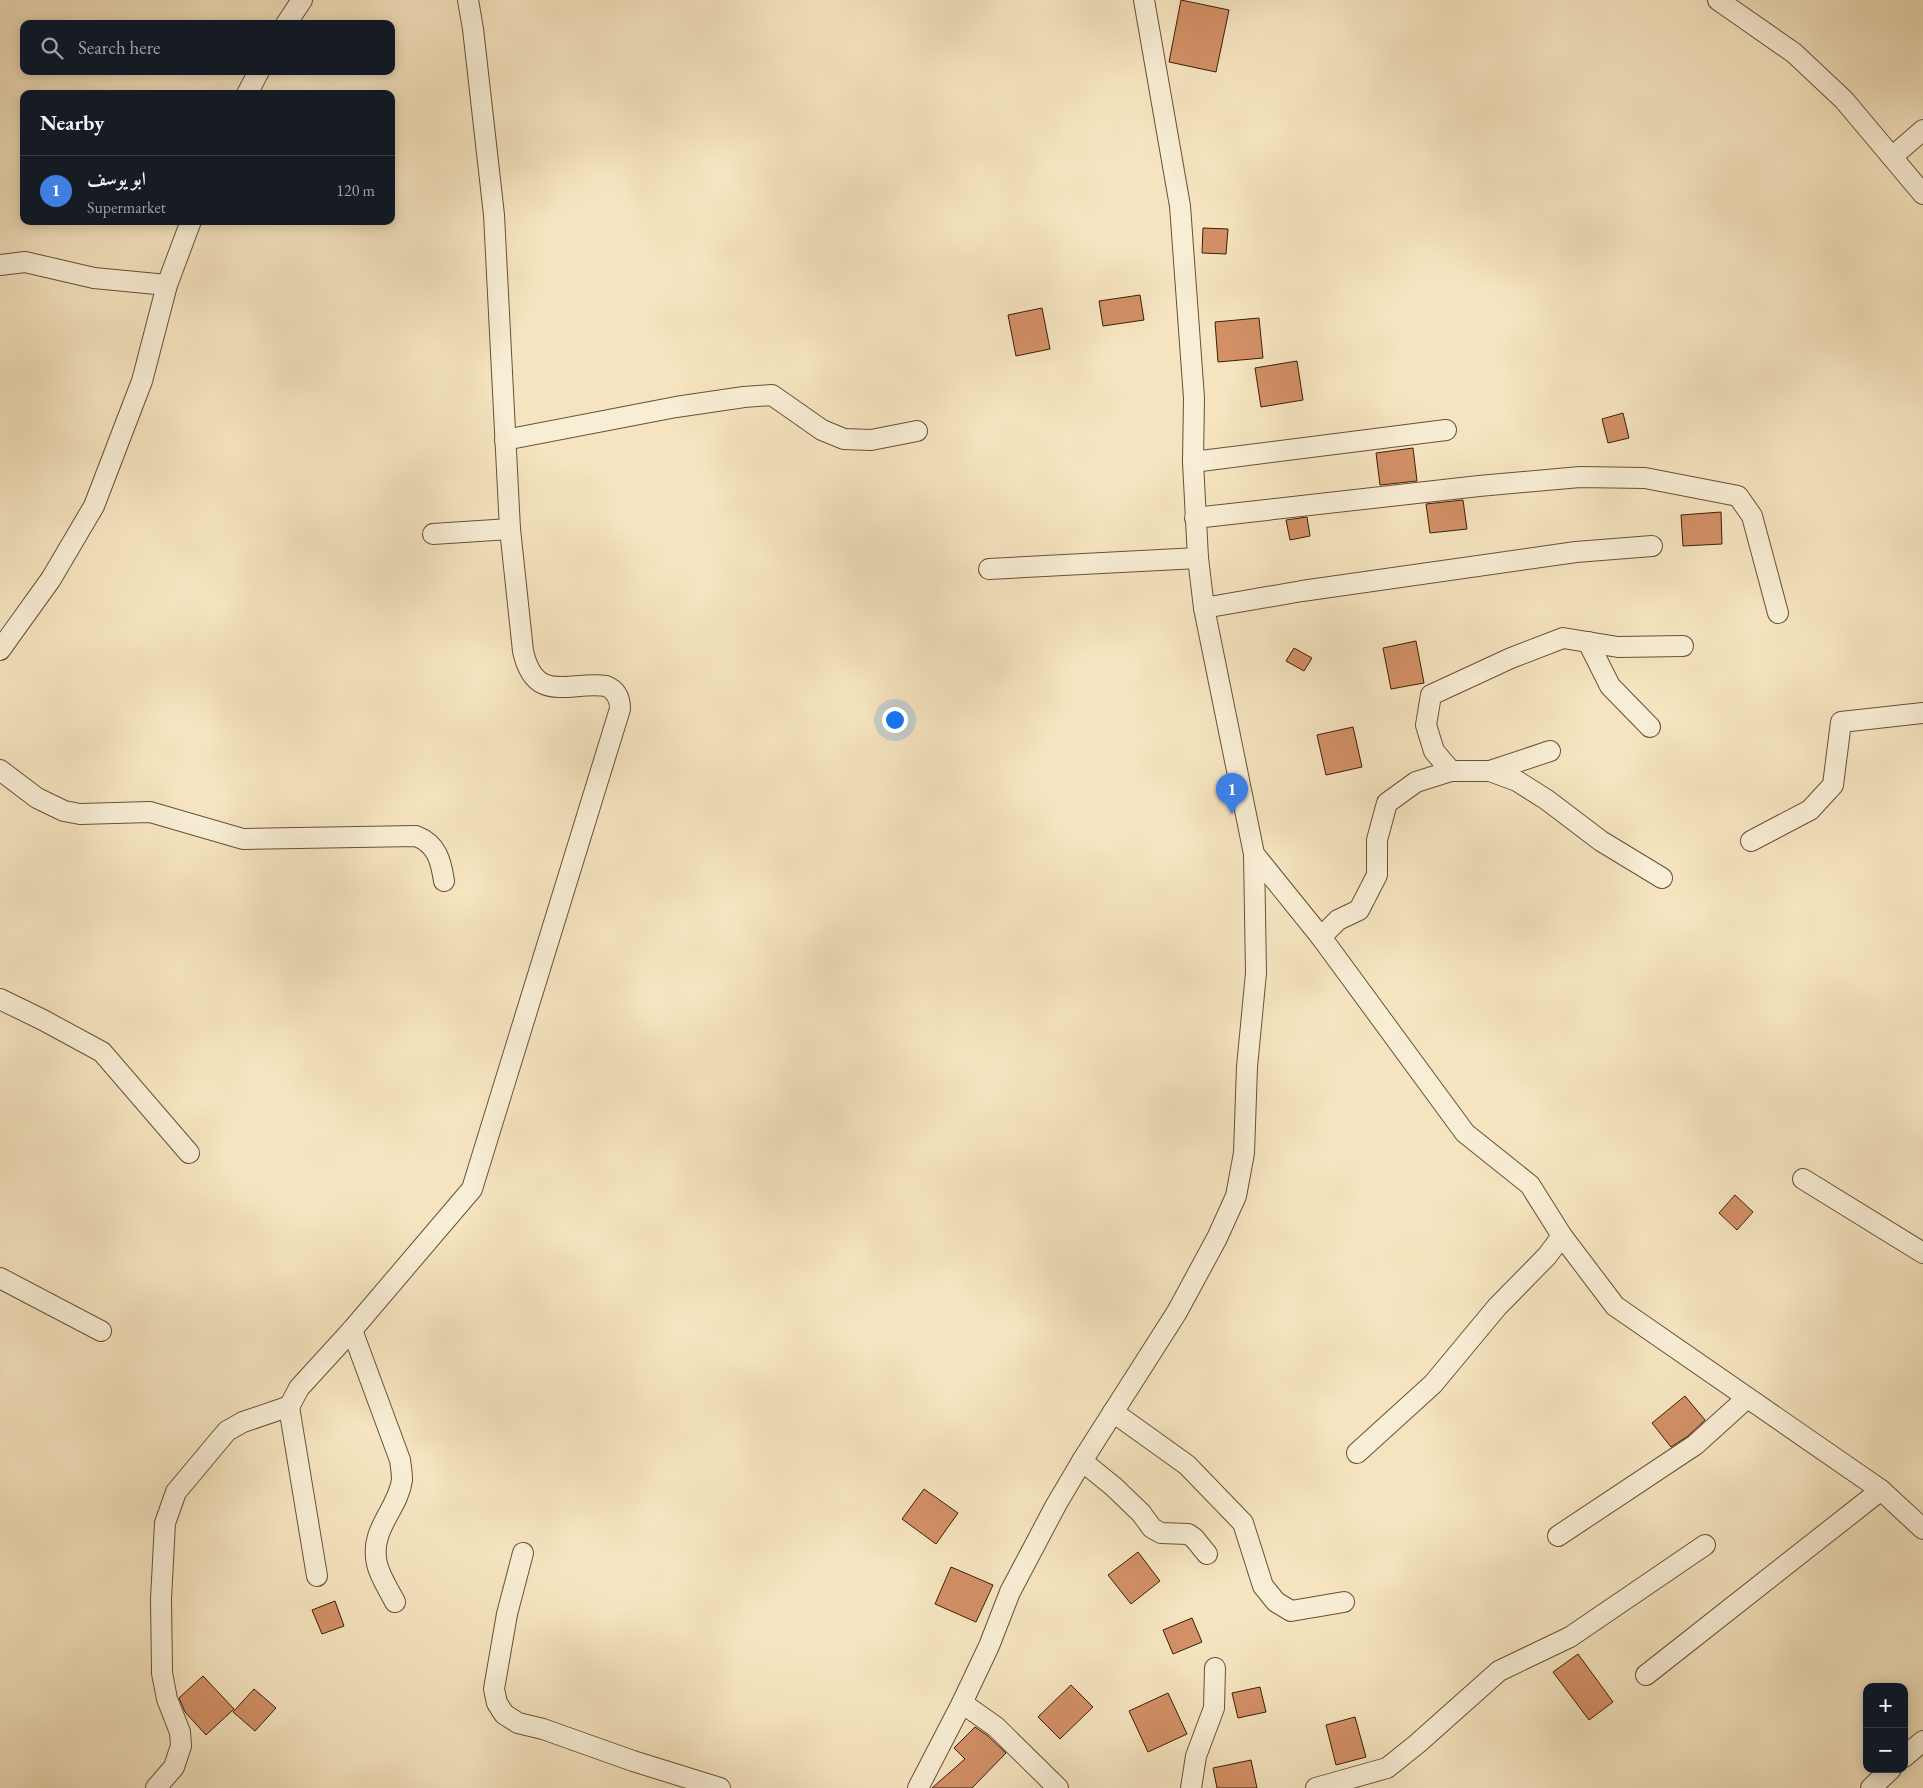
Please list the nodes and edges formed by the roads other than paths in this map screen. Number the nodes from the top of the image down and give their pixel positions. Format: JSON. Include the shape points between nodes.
{"nodes":[{"id":1,"x":468,"y":0,"type":"edge"},
{"id":2,"x":1144,"y":0,"type":"edge"},
{"id":3,"x":1718,"y":0,"type":"edge"},
{"id":4,"x":298,"y":1,"type":"edge"},
{"id":5,"x":288,"y":20,"type":"edge"},
{"id":6,"x":257,"y":75,"type":"edge"},
{"id":7,"x":249,"y":90,"type":"edge"},
{"id":8,"x":1923,"y":130,"type":"edge"},
{"id":9,"x":1892,"y":157,"type":"junction"},
{"id":10,"x":1923,"y":194,"type":"edge"},
{"id":11,"x":190,"y":225,"type":"edge"},
{"id":12,"x":0,"y":265,"type":"edge"},
{"id":13,"x":167,"y":285,"type":"junction"},
{"id":14,"x":1446,"y":430,"type":"dead end"},
{"id":15,"x":917,"y":431,"type":"dead end"},
{"id":16,"x":505,"y":440,"type":"junction"},
{"id":17,"x":1193,"y":462,"type":"junction"},
{"id":18,"x":1195,"y":518,"type":"junction"},
{"id":19,"x":510,"y":529,"type":"junction"},
{"id":20,"x":433,"y":534,"type":"dead end"},
{"id":21,"x":1652,"y":546,"type":"dead end"},
{"id":22,"x":1198,"y":558,"type":"junction"},
{"id":23,"x":989,"y":570,"type":"dead end"},
{"id":24,"x":1204,"y":608,"type":"junction"},
{"id":25,"x":1778,"y":613,"type":"dead end"},
{"id":26,"x":1588,"y":642,"type":"junction"},
{"id":27,"x":1682,"y":646,"type":"dead end"},
{"id":28,"x":0,"y":650,"type":"edge"},
{"id":29,"x":1923,"y":714,"type":"edge"},
{"id":30,"x":1650,"y":727,"type":"dead end"},
{"id":31,"x":1550,"y":751,"type":"dead end"},
{"id":32,"x":0,"y":770,"type":"edge"},
{"id":33,"x":1451,"y":771,"type":"junction"},
{"id":34,"x":1490,"y":771,"type":"junction"},
{"id":35,"x":1751,"y":841,"type":"dead end"},
{"id":36,"x":1254,"y":854,"type":"junction"},
{"id":37,"x":1662,"y":878,"type":"dead end"},
{"id":38,"x":444,"y":881,"type":"dead end"},
{"id":39,"x":1321,"y":937,"type":"junction"},
{"id":40,"x":0,"y":999,"type":"edge"},
{"id":41,"x":190,"y":1153,"type":"dead end"},
{"id":42,"x":1803,"y":1179,"type":"dead end"},
{"id":43,"x":1562,"y":1236,"type":"junction"},
{"id":44,"x":1923,"y":1253,"type":"edge"},
{"id":45,"x":0,"y":1278,"type":"edge"},
{"id":46,"x":352,"y":1330,"type":"junction"},
{"id":47,"x":102,"y":1331,"type":"dead end"},
{"id":48,"x":1747,"y":1398,"type":"junction"},
{"id":49,"x":290,"y":1406,"type":"junction"},
{"id":50,"x":1113,"y":1412,"type":"junction"},
{"id":51,"x":1357,"y":1453,"type":"dead end"},
{"id":52,"x":1082,"y":1460,"type":"junction"},
{"id":53,"x":1881,"y":1490,"type":"junction"},
{"id":54,"x":1923,"y":1528,"type":"edge"},
{"id":55,"x":1558,"y":1536,"type":"dead end"},
{"id":56,"x":1705,"y":1545,"type":"dead end"},
{"id":57,"x":523,"y":1553,"type":"dead end"},
{"id":58,"x":1207,"y":1554,"type":"dead end"},
{"id":59,"x":317,"y":1576,"type":"dead end"},
{"id":60,"x":394,"y":1602,"type":"dead end"},
{"id":61,"x":1344,"y":1602,"type":"dead end"},
{"id":62,"x":1214,"y":1668,"type":"dead end"},
{"id":63,"x":1646,"y":1675,"type":"dead end"},
{"id":64,"x":962,"y":1703,"type":"junction"},
{"id":65,"x":1923,"y":1741,"type":"edge"},
{"id":66,"x":1908,"y":1753,"type":"edge"},
{"id":67,"x":1886,"y":1773,"type":"edge"},
{"id":68,"x":700,"y":1785,"type":"edge"},
{"id":69,"x":156,"y":1788,"type":"edge"},
{"id":70,"x":720,"y":1788,"type":"edge"},
{"id":71,"x":918,"y":1788,"type":"edge"},
{"id":72,"x":1058,"y":1788,"type":"edge"},
{"id":73,"x":1191,"y":1788,"type":"edge"},
{"id":74,"x":1316,"y":1788,"type":"edge"},
{"id":75,"x":1872,"y":1788,"type":"edge"}],
"edges":[{"from":1,"to":16,"type":"street","via":[[494,215]]},
{"from":2,"to":17,"type":"street","via":[[1180,206],[1194,398]]},
{"from":3,"to":9,"type":"street","via":[[1794,52],[1844,100]]},
{"from":4,"to":5,"type":"street"},
{"from":6,"to":7,"type":"street"},
{"from":8,"to":9,"type":"street"},
{"from":9,"to":10,"type":"street"},
{"from":11,"to":13,"type":"street"},
{"from":12,"to":13,"type":"street","via":[[25,262],[94,278]]},
{"from":13,"to":28,"type":"street","via":[[142,381],[94,506],[51,579]]},
{"from":14,"to":17,"type":"street"},
{"from":15,"to":16,"type":"street","via":[[872,440],[844,438],[822,430],[772,395],[676,407]]},
{"from":16,"to":19,"type":"street"},
{"from":17,"to":18,"type":"street"},
{"from":18,"to":22,"type":"street"},
{"from":18,"to":25,"type":"street","via":[[1580,477],[1645,478],[1738,496],[1752,516]]},
{"from":19,"to":20,"type":"street"},
{"from":19,"to":46,"type":"street","via":[[523,651],[530,670],[551,687],[609,687],[618,697],[619,712],[472,1189]]},
{"from":21,"to":24,"type":"street","via":[[1576,552]]},
{"from":22,"to":23,"type":"street"},
{"from":22,"to":24,"type":"street"},
{"from":24,"to":36,"type":"street"},
{"from":26,"to":27,"type":"street","via":[[1618,647]]},
{"from":26,"to":30,"type":"street","via":[[1610,686]]},
{"from":26,"to":33,"type":"street","via":[[1563,638],[1431,695],[1426,725],[1434,751]]},
{"from":29,"to":35,"type":"street","via":[[1841,722],[1833,785],[1810,810]]},
{"from":31,"to":34,"type":"street"},
{"from":32,"to":38,"type":"street","via":[[37,798],[64,811],[80,814],[150,812],[243,839],[416,836],[428,842],[436,852]]},
{"from":33,"to":34,"type":"street"},
{"from":33,"to":39,"type":"street","via":[[1416,782],[1387,803],[1376,840],[1377,875],[1359,910],[1338,920]]},
{"from":34,"to":37,"type":"street","via":[[1517,781],[1600,841]]},
{"from":36,"to":39,"type":"street"},
{"from":36,"to":50,"type":"street","via":[[1256,973],[1247,1067],[1244,1153],[1236,1196],[1177,1312]]},
{"from":39,"to":43,"type":"street","via":[[1465,1132],[1530,1185]]},
{"from":40,"to":41,"type":"street","via":[[102,1052]]},
{"from":42,"to":44,"type":"street"},
{"from":43,"to":48,"type":"street","via":[[1615,1306]]},
{"from":43,"to":51,"type":"street","via":[[1433,1384]]},
{"from":45,"to":47,"type":"street"},
{"from":46,"to":49,"type":"street","via":[[299,1388]]},
{"from":46,"to":60,"type":"street","via":[[400,1460],[402,1480],[376,1546],[377,1566]]},
{"from":48,"to":53,"type":"street"},
{"from":48,"to":55,"type":"street","via":[[1695,1445]]},
{"from":49,"to":59,"type":"street"},
{"from":49,"to":69,"type":"street","via":[[243,1422],[228,1431],[176,1492],[164,1524],[162,1673],[167,1699],[180,1732],[181,1746],[174,1767]]},
{"from":50,"to":52,"type":"street"},
{"from":50,"to":61,"type":"street","via":[[1187,1465],[1243,1523],[1263,1586],[1276,1602],[1291,1610]]},
{"from":52,"to":58,"type":"street","via":[[1142,1513],[1152,1528],[1161,1533],[1188,1534]]},
{"from":52,"to":64,"type":"street","via":[[1010,1592],[990,1646]]},
{"from":53,"to":54,"type":"street"},
{"from":53,"to":63,"type":"street"},
{"from":56,"to":74,"type":"street","via":[[1570,1637],[1499,1671],[1387,1768]]},
{"from":57,"to":68,"type":"street","via":[[507,1614],[494,1689],[504,1714],[518,1723]]},
{"from":62,"to":73,"type":"street","via":[[1214,1708],[1196,1756]]},
{"from":64,"to":71,"type":"street"},
{"from":64,"to":72,"type":"street","via":[[996,1727]]},
{"from":65,"to":66,"type":"street"},
{"from":67,"to":75,"type":"street"},
{"from":68,"to":70,"type":"street"}]}
